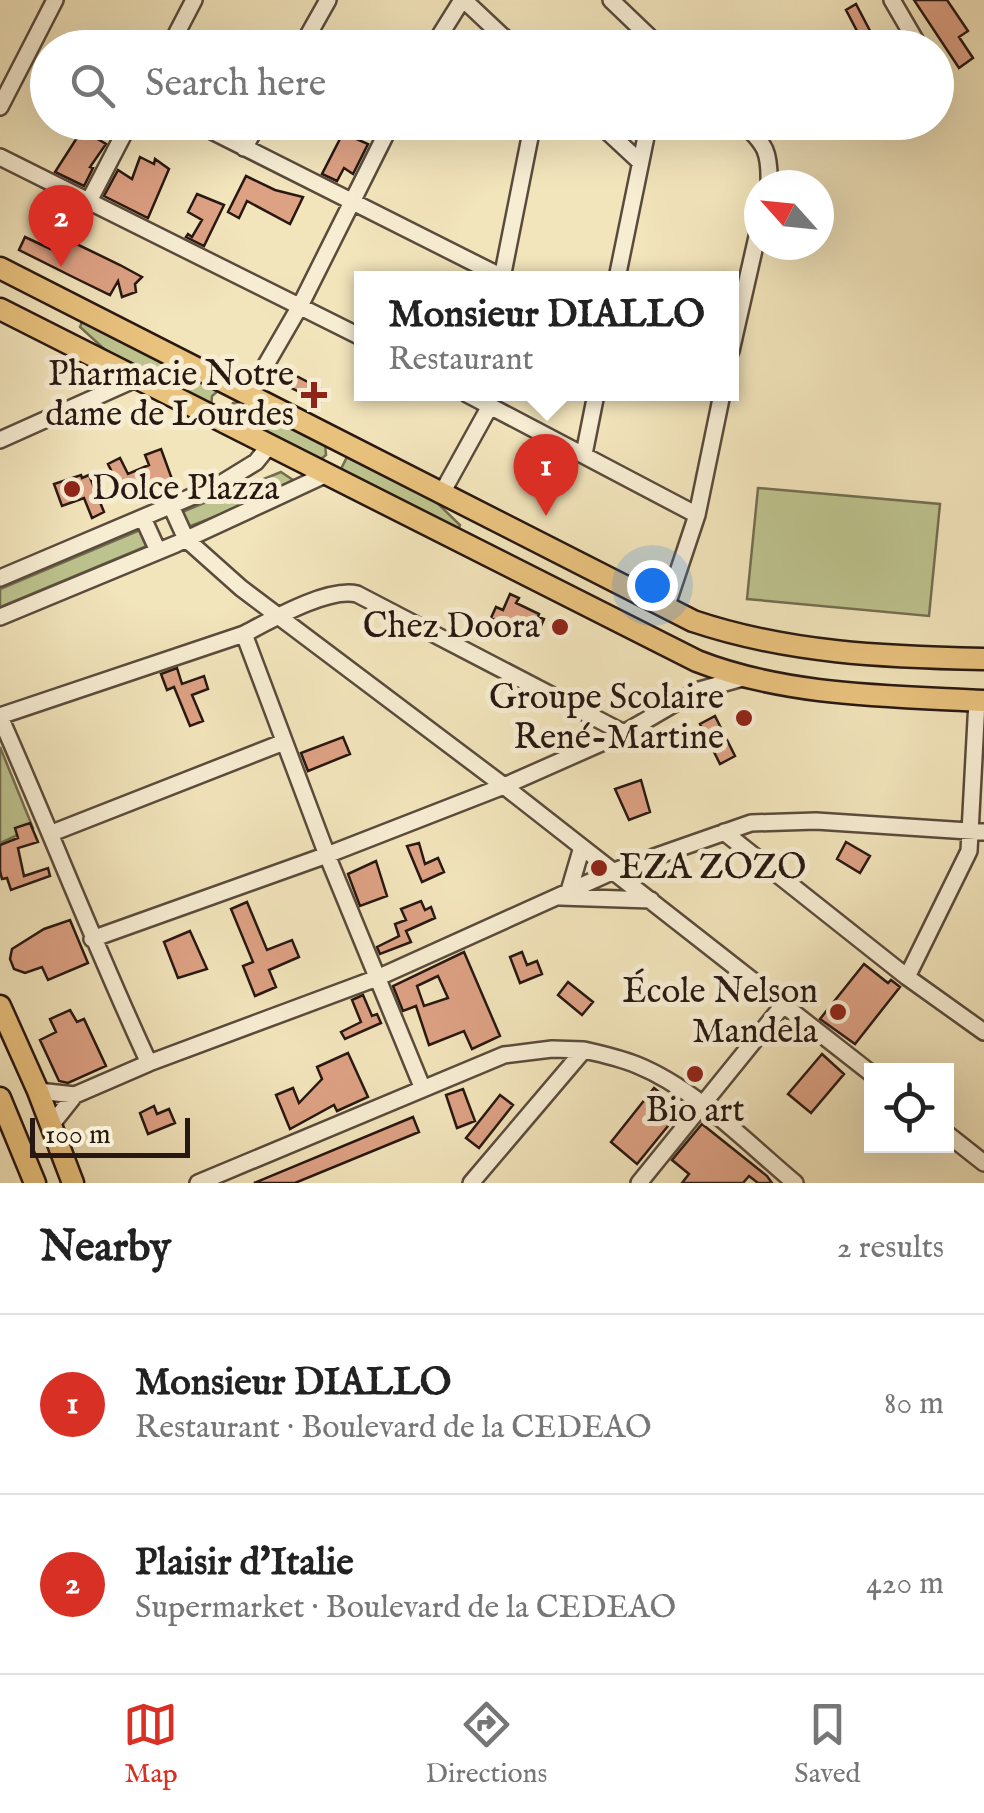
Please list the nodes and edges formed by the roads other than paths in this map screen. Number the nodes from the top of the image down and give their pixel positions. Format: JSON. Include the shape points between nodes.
{"nodes":[{"id":1,"x":55,"y":0,"type":"edge"},
{"id":2,"x":328,"y":0,"type":"edge"},
{"id":3,"x":463,"y":0,"type":"edge"},
{"id":4,"x":612,"y":0,"type":"edge"},
{"id":5,"x":892,"y":0,"type":"edge"},
{"id":6,"x":189,"y":1,"type":"edge"},
{"id":7,"x":40,"y":30,"type":"edge"},
{"id":8,"x":177,"y":30,"type":"edge"},
{"id":9,"x":311,"y":30,"type":"edge"},
{"id":10,"x":444,"y":30,"type":"edge"},
{"id":11,"x":497,"y":30,"type":"edge"},
{"id":12,"x":643,"y":30,"type":"edge"},
{"id":13,"x":910,"y":30,"type":"edge"},
{"id":14,"x":30,"y":49,"type":"edge"},
{"id":15,"x":0,"y":107,"type":"edge"},
{"id":16,"x":121,"y":140,"type":"edge"},
{"id":17,"x":229,"y":140,"type":"edge"},
{"id":18,"x":249,"y":140,"type":"edge"},
{"id":19,"x":383,"y":140,"type":"edge"},
{"id":20,"x":529,"y":140,"type":"edge"},
{"id":21,"x":617,"y":140,"type":"edge"},
{"id":22,"x":644,"y":140,"type":"edge"},
{"id":23,"x":761,"y":140,"type":"edge"},
{"id":24,"x":244,"y":148,"type":"junction"},
{"id":25,"x":0,"y":156,"type":"edge"},
{"id":26,"x":640,"y":161,"type":"junction"},
{"id":27,"x":770,"y":170,"type":"edge"},
{"id":28,"x":89,"y":201,"type":"junction"},
{"id":29,"x":350,"y":202,"type":"junction"},
{"id":30,"x":752,"y":260,"type":"edge"},
{"id":31,"x":0,"y":268,"type":"edge"},
{"id":32,"x":488,"y":271,"type":"edge"},
{"id":33,"x":503,"y":271,"type":"edge"},
{"id":34,"x":619,"y":271,"type":"edge"},
{"id":35,"x":300,"y":306,"type":"junction"},
{"id":36,"x":0,"y":310,"type":"edge"},
{"id":37,"x":739,"y":316,"type":"edge"},
{"id":38,"x":354,"y":333,"type":"edge"},
{"id":39,"x":136,"y":378,"type":"junction"},
{"id":40,"x":244,"y":392,"type":"junction"},
{"id":41,"x":482,"y":401,"type":"edge"},
{"id":42,"x":595,"y":401,"type":"edge"},
{"id":43,"x":721,"y":401,"type":"edge"},
{"id":44,"x":490,"y":406,"type":"junction"},
{"id":45,"x":222,"y":422,"type":"junction"},
{"id":46,"x":0,"y":440,"type":"edge"},
{"id":47,"x":338,"y":440,"type":"junction"},
{"id":48,"x":269,"y":446,"type":"junction"},
{"id":49,"x":584,"y":454,"type":"junction"},
{"id":50,"x":327,"y":474,"type":"junction"},
{"id":51,"x":443,"y":492,"type":"junction"},
{"id":52,"x":171,"y":506,"type":"junction"},
{"id":53,"x":697,"y":515,"type":"junction"},
{"id":54,"x":143,"y":518,"type":"junction"},
{"id":55,"x":186,"y":538,"type":"junction"},
{"id":56,"x":158,"y":551,"type":"junction"},
{"id":57,"x":0,"y":578,"type":"edge"},
{"id":58,"x":666,"y":608,"type":"junction"},
{"id":59,"x":279,"y":616,"type":"junction"},
{"id":60,"x":0,"y":617,"type":"edge"},
{"id":61,"x":244,"y":634,"type":"junction"},
{"id":62,"x":984,"y":659,"type":"edge"},
{"id":63,"x":697,"y":661,"type":"junction"},
{"id":64,"x":746,"y":677,"type":"junction"},
{"id":65,"x":696,"y":691,"type":"junction"},
{"id":66,"x":981,"y":701,"type":"edge"},
{"id":67,"x":0,"y":717,"type":"edge"},
{"id":68,"x":624,"y":733,"type":"junction"},
{"id":69,"x":284,"y":742,"type":"junction"},
{"id":70,"x":504,"y":786,"type":"junction"},
{"id":71,"x":724,"y":832,"type":"junction"},
{"id":72,"x":978,"y":832,"type":"edge"},
{"id":73,"x":52,"y":833,"type":"junction"},
{"id":74,"x":582,"y":847,"type":"junction"},
{"id":75,"x":327,"y":855,"type":"junction"},
{"id":76,"x":614,"y":871,"type":"junction"},
{"id":77,"x":562,"y":894,"type":"junction"},
{"id":78,"x":651,"y":900,"type":"junction"},
{"id":79,"x":92,"y":940,"type":"junction"},
{"id":80,"x":907,"y":977,"type":"junction"},
{"id":81,"x":377,"y":978,"type":"junction"},
{"id":82,"x":784,"y":1004,"type":"junction"},
{"id":83,"x":0,"y":1006,"type":"edge"},
{"id":84,"x":984,"y":1032,"type":"edge"},
{"id":85,"x":584,"y":1050,"type":"junction"},
{"id":86,"x":149,"y":1063,"type":"junction"},
{"id":87,"x":864,"y":1068,"type":"edge"},
{"id":88,"x":423,"y":1089,"type":"junction"},
{"id":89,"x":38,"y":1091,"type":"junction"},
{"id":90,"x":75,"y":1095,"type":"junction"},
{"id":91,"x":1,"y":1100,"type":"edge"},
{"id":92,"x":702,"y":1105,"type":"junction"},
{"id":93,"x":52,"y":1124,"type":"junction"},
{"id":94,"x":14,"y":1134,"type":"junction"},
{"id":95,"x":954,"y":1139,"type":"edge"},
{"id":96,"x":984,"y":1163,"type":"edge"},
{"id":97,"x":224,"y":1178,"type":"edge"},
{"id":98,"x":36,"y":1183,"type":"edge"},
{"id":99,"x":74,"y":1183,"type":"edge"},
{"id":100,"x":198,"y":1183,"type":"edge"},
{"id":101,"x":471,"y":1183,"type":"edge"},
{"id":102,"x":639,"y":1183,"type":"edge"},
{"id":103,"x":794,"y":1183,"type":"edge"}],
"edges":[{"from":1,"to":7,"type":"street"},
{"from":2,"to":9,"type":"street"},
{"from":3,"to":10,"type":"street"},
{"from":3,"to":11,"type":"street"},
{"from":4,"to":12,"type":"street"},
{"from":5,"to":13,"type":"street"},
{"from":6,"to":8,"type":"street"},
{"from":14,"to":15,"type":"street"},
{"from":16,"to":28,"type":"street"},
{"from":17,"to":24,"type":"street"},
{"from":18,"to":24,"type":"street"},
{"from":19,"to":29,"type":"street"},
{"from":20,"to":33,"type":"street"},
{"from":21,"to":26,"type":"street"},
{"from":22,"to":26,"type":"street"},
{"from":23,"to":27,"type":"street"},
{"from":24,"to":29,"type":"street"},
{"from":25,"to":28,"type":"street"},
{"from":26,"to":34,"type":"street"},
{"from":28,"to":35,"type":"street"},
{"from":29,"to":32,"type":"street"},
{"from":29,"to":35,"type":"street"},
{"from":30,"to":37,"type":"street"},
{"from":31,"to":40,"type":"main road"},
{"from":35,"to":38,"type":"street"},
{"from":35,"to":40,"type":"street"},
{"from":36,"to":39,"type":"main road"},
{"from":39,"to":45,"type":"main road"},
{"from":39,"to":46,"type":"street"},
{"from":40,"to":45,"type":"main road","via":[[224,402]]},
{"from":40,"to":47,"type":"main road"},
{"from":41,"to":44,"type":"street"},
{"from":42,"to":49,"type":"street"},
{"from":43,"to":53,"type":"street"},
{"from":44,"to":49,"type":"street"},
{"from":44,"to":51,"type":"street"},
{"from":45,"to":48,"type":"main road"},
{"from":47,"to":50,"type":"main road","via":[[338,458]]},
{"from":47,"to":51,"type":"main road"},
{"from":48,"to":50,"type":"main road"},
{"from":48,"to":52,"type":"street","via":[[244,471]]},
{"from":49,"to":53,"type":"street"},
{"from":50,"to":55,"type":"street"},
{"from":50,"to":63,"type":"main road"},
{"from":51,"to":58,"type":"main road"},
{"from":52,"to":54,"type":"street"},
{"from":52,"to":55,"type":"street"},
{"from":53,"to":58,"type":"street"},
{"from":54,"to":56,"type":"street"},
{"from":54,"to":57,"type":"street"},
{"from":55,"to":56,"type":"street"},
{"from":55,"to":59,"type":"street"},
{"from":56,"to":60,"type":"street"},
{"from":58,"to":62,"type":"main road","via":[[777,643]]},
{"from":59,"to":61,"type":"street"},
{"from":59,"to":68,"type":"street","via":[[338,593],[357,594]]},
{"from":59,"to":70,"type":"street"},
{"from":61,"to":67,"type":"street"},
{"from":61,"to":69,"type":"street"},
{"from":63,"to":64,"type":"main road"},
{"from":63,"to":65,"type":"street"},
{"from":64,"to":65,"type":"street"},
{"from":64,"to":66,"type":"main road"},
{"from":65,"to":68,"type":"street"},
{"from":66,"to":72,"type":"street"},
{"from":67,"to":73,"type":"street"},
{"from":68,"to":70,"type":"street"},
{"from":69,"to":73,"type":"street"},
{"from":69,"to":75,"type":"street"},
{"from":70,"to":74,"type":"street"},
{"from":70,"to":75,"type":"street"},
{"from":71,"to":72,"type":"street","via":[[783,820]]},
{"from":71,"to":76,"type":"street"},
{"from":71,"to":80,"type":"street"},
{"from":72,"to":80,"type":"street"},
{"from":73,"to":79,"type":"street"},
{"from":74,"to":76,"type":"street"},
{"from":74,"to":77,"type":"street"},
{"from":75,"to":79,"type":"street"},
{"from":75,"to":81,"type":"street"},
{"from":76,"to":77,"type":"street"},
{"from":76,"to":78,"type":"street"},
{"from":77,"to":78,"type":"street"},
{"from":77,"to":81,"type":"street"},
{"from":78,"to":82,"type":"street"},
{"from":79,"to":86,"type":"street"},
{"from":80,"to":84,"type":"street"},
{"from":81,"to":86,"type":"street"},
{"from":81,"to":88,"type":"street"},
{"from":82,"to":87,"type":"street"},
{"from":82,"to":92,"type":"street"},
{"from":83,"to":89,"type":"main road"},
{"from":85,"to":88,"type":"street","via":[[504,1055]]},
{"from":85,"to":92,"type":"street","via":[[640,1066]]},
{"from":85,"to":101,"type":"street"},
{"from":86,"to":90,"type":"street"},
{"from":88,"to":97,"type":"street"},
{"from":89,"to":90,"type":"street"},
{"from":89,"to":91,"type":"main road"},
{"from":89,"to":93,"type":"main road"},
{"from":90,"to":93,"type":"street"},
{"from":91,"to":94,"type":"main road"},
{"from":92,"to":102,"type":"street"},
{"from":92,"to":103,"type":"street"},
{"from":93,"to":94,"type":"main road"},
{"from":93,"to":99,"type":"main road"},
{"from":94,"to":98,"type":"main road"},
{"from":95,"to":96,"type":"street"},
{"from":97,"to":100,"type":"street"}]}
